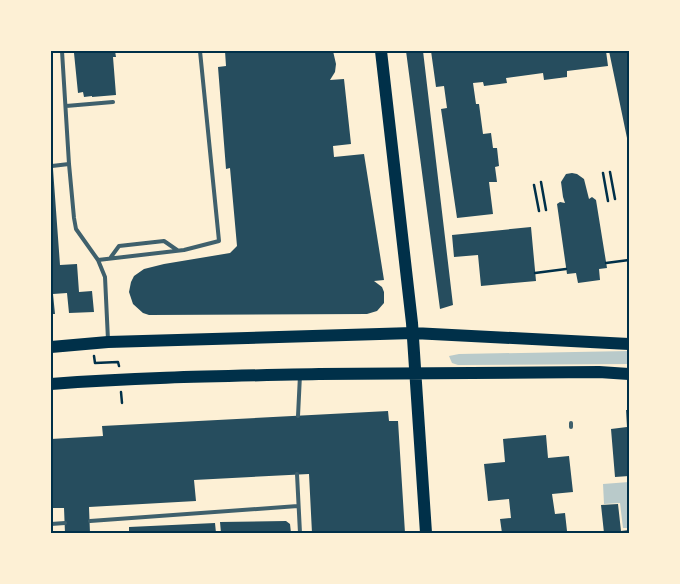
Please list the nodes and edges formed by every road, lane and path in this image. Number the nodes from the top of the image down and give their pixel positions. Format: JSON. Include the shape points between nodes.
{"nodes":[{"id":1,"x":62,"y":51,"type":"edge"},
{"id":2,"x":200,"y":51,"type":"edge"},
{"id":3,"x":381,"y":51,"type":"edge"},
{"id":4,"x":113,"y":102,"type":"dead end"},
{"id":5,"x":66,"y":106,"type":"junction"},
{"id":6,"x":69,"y":164,"type":"junction"},
{"id":7,"x":52,"y":166,"type":"dead end"},
{"id":8,"x":610,"y":172,"type":"dead end"},
{"id":9,"x":603,"y":173,"type":"dead end"},
{"id":10,"x":541,"y":182,"type":"dead end"},
{"id":11,"x":534,"y":185,"type":"dead end"},
{"id":12,"x":615,"y":198,"type":"dead end"},
{"id":13,"x":608,"y":201,"type":"dead end"},
{"id":14,"x":546,"y":210,"type":"dead end"},
{"id":15,"x":539,"y":211,"type":"dead end"},
{"id":16,"x":177,"y":250,"type":"junction"},
{"id":17,"x":111,"y":257,"type":"junction"},
{"id":18,"x":98,"y":260,"type":"junction"},
{"id":19,"x":629,"y":260,"type":"edge"},
{"id":20,"x":606,"y":263,"type":"dead end"},
{"id":21,"x":566,"y":269,"type":"dead end"},
{"id":22,"x":535,"y":273,"type":"dead end"},
{"id":23,"x":413,"y":334,"type":"junction"},
{"id":24,"x":108,"y":342,"type":"junction"},
{"id":25,"x":629,"y":344,"type":"edge"},
{"id":26,"x":51,"y":347,"type":"edge"},
{"id":27,"x":118,"y":362,"type":"dead end"},
{"id":28,"x":95,"y":363,"type":"dead end"},
{"id":29,"x":417,"y":372,"type":"junction"},
{"id":30,"x":629,"y":374,"type":"edge"},
{"id":31,"x":300,"y":375,"type":"junction"},
{"id":32,"x":51,"y":384,"type":"edge"},
{"id":33,"x":298,"y":416,"type":"dead end"},
{"id":34,"x":297,"y":474,"type":"dead end"},
{"id":35,"x":298,"y":506,"type":"junction"},
{"id":36,"x":90,"y":521,"type":"dead end"},
{"id":37,"x":65,"y":523,"type":"dead end"},
{"id":38,"x":51,"y":524,"type":"edge"},
{"id":39,"x":300,"y":533,"type":"edge"},
{"id":40,"x":426,"y":533,"type":"edge"}],
"edges":[{"from":1,"to":5,"type":"lane"},
{"from":2,"to":16,"type":"lane","via":[[219,241]]},
{"from":3,"to":23,"type":"main road"},
{"from":4,"to":5,"type":"lane"},
{"from":5,"to":6,"type":"lane"},
{"from":6,"to":7,"type":"lane"},
{"from":6,"to":18,"type":"lane","via":[[76,229]]},
{"from":8,"to":12,"type":"path"},
{"from":9,"to":13,"type":"path"},
{"from":10,"to":14,"type":"path"},
{"from":11,"to":15,"type":"path"},
{"from":16,"to":17,"type":"lane"},
{"from":16,"to":17,"type":"lane","via":[[164,241],[119,246]]},
{"from":17,"to":18,"type":"lane"},
{"from":18,"to":24,"type":"lane","via":[[105,277]]},
{"from":19,"to":20,"type":"path"},
{"from":21,"to":22,"type":"path"},
{"from":23,"to":24,"type":"main road"},
{"from":23,"to":25,"type":"main road"},
{"from":23,"to":29,"type":"main road"},
{"from":24,"to":26,"type":"main road"},
{"from":27,"to":28,"type":"path"},
{"from":29,"to":30,"type":"main road"},
{"from":29,"to":31,"type":"main road"},
{"from":29,"to":40,"type":"main road"},
{"from":31,"to":32,"type":"main road"},
{"from":31,"to":33,"type":"lane"},
{"from":34,"to":35,"type":"lane"},
{"from":35,"to":36,"type":"lane"},
{"from":35,"to":39,"type":"lane"},
{"from":37,"to":38,"type":"lane"}]}
